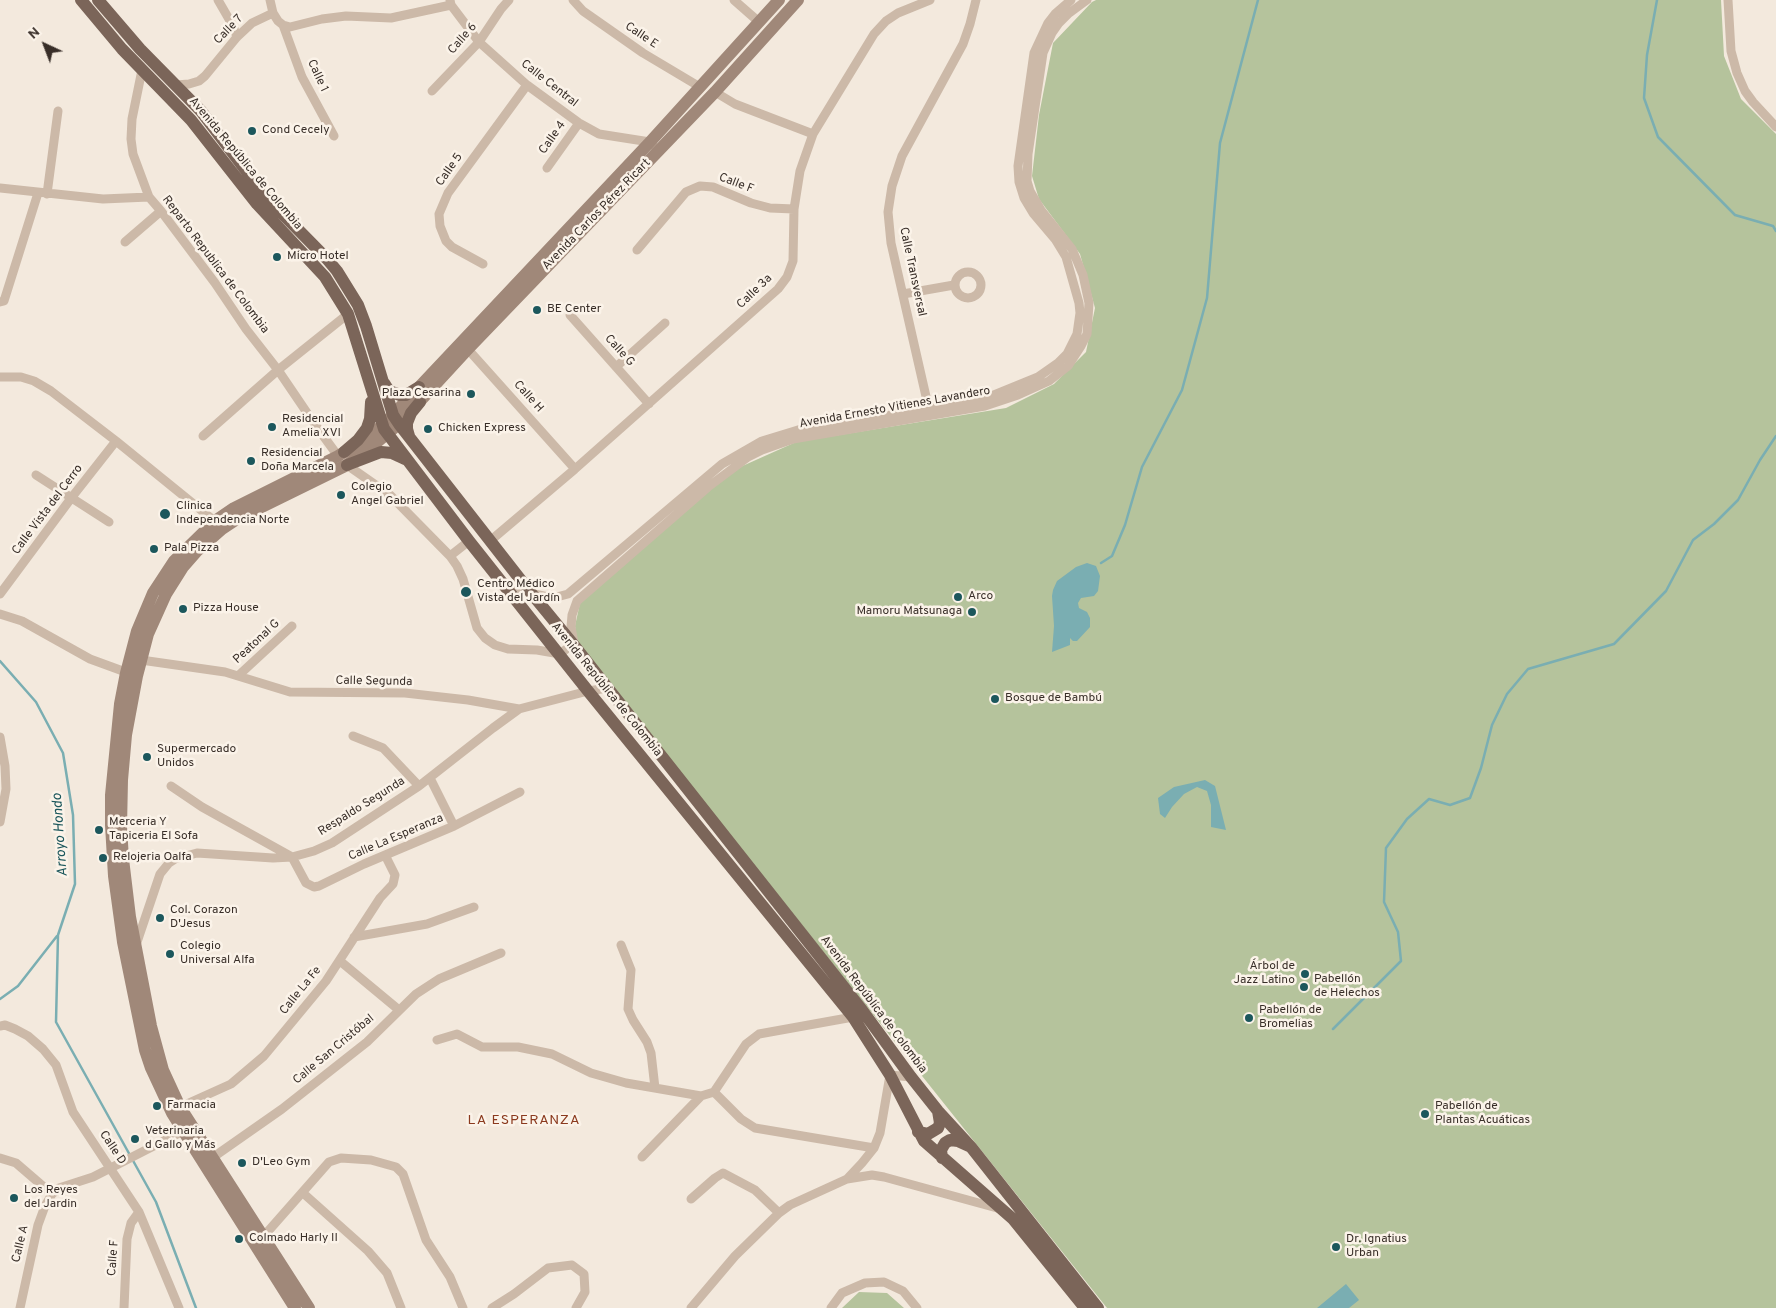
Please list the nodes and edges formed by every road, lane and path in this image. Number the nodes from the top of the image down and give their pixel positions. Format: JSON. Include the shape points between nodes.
{"nodes":[{"id":1,"x":80,"y":0,"type":"edge"},
{"id":2,"x":98,"y":0,"type":"edge"},
{"id":3,"x":218,"y":0,"type":"edge"},
{"id":4,"x":270,"y":0,"type":"edge"},
{"id":5,"x":509,"y":0,"type":"edge"},
{"id":6,"x":573,"y":0,"type":"edge"},
{"id":7,"x":734,"y":0,"type":"edge"},
{"id":8,"x":779,"y":0,"type":"edge"},
{"id":9,"x":798,"y":0,"type":"edge"},
{"id":10,"x":930,"y":0,"type":"edge"},
{"id":11,"x":976,"y":0,"type":"edge"},
{"id":12,"x":1072,"y":0,"type":"edge"},
{"id":13,"x":1086,"y":0,"type":"edge"},
{"id":14,"x":1728,"y":0,"type":"edge"},
{"id":15,"x":450,"y":3,"type":"edge"},
{"id":16,"x":273,"y":13,"type":"junction"},
{"id":17,"x":759,"y":22,"type":"junction"},
{"id":18,"x":283,"y":25,"type":"junction"},
{"id":19,"x":237,"y":37,"type":"junction"},
{"id":20,"x":479,"y":42,"type":"junction"},
{"id":21,"x":142,"y":70,"type":"junction"},
{"id":22,"x":176,"y":84,"type":"junction"},
{"id":23,"x":527,"y":85,"type":"junction"},
{"id":24,"x":700,"y":87,"type":"junction"},
{"id":25,"x":432,"y":91,"type":"dead end"},
{"id":26,"x":715,"y":92,"type":"junction"},
{"id":27,"x":58,"y":111,"type":"dead end"},
{"id":28,"x":579,"y":123,"type":"junction"},
{"id":29,"x":1776,"y":126,"type":"edge"},
{"id":30,"x":814,"y":134,"type":"junction"},
{"id":31,"x":334,"y":136,"type":"dead end"},
{"id":32,"x":655,"y":146,"type":"junction"},
{"id":33,"x":1022,"y":166,"type":"junction"},
{"id":34,"x":547,"y":168,"type":"dead end"},
{"id":35,"x":0,"y":188,"type":"edge"},
{"id":36,"x":43,"y":193,"type":"junction"},
{"id":37,"x":149,"y":197,"type":"junction"},
{"id":38,"x":794,"y":209,"type":"junction"},
{"id":39,"x":161,"y":211,"type":"junction"},
{"id":40,"x":125,"y":242,"type":"dead end"},
{"id":41,"x":637,"y":250,"type":"dead end"},
{"id":42,"x":483,"y":264,"type":"dead end"},
{"id":43,"x":954,"y":285,"type":"dead end"},
{"id":44,"x":903,"y":294,"type":"junction"},
{"id":45,"x":2,"y":302,"type":"edge"},
{"id":46,"x":348,"y":314,"type":"junction"},
{"id":47,"x":570,"y":315,"type":"dead end"},
{"id":48,"x":664,"y":322,"type":"dead end"},
{"id":49,"x":465,"y":346,"type":"junction"},
{"id":50,"x":616,"y":367,"type":"junction"},
{"id":51,"x":278,"y":370,"type":"junction"},
{"id":52,"x":0,"y":377,"type":"edge"},
{"id":53,"x":381,"y":377,"type":"junction"},
{"id":54,"x":371,"y":387,"type":"junction"},
{"id":55,"x":419,"y":387,"type":"junction"},
{"id":56,"x":420,"y":402,"type":"junction"},
{"id":57,"x":649,"y":404,"type":"junction"},
{"id":58,"x":930,"y":413,"type":"junction"},
{"id":59,"x":390,"y":424,"type":"junction"},
{"id":60,"x":203,"y":436,"type":"dead end"},
{"id":61,"x":411,"y":440,"type":"junction"},
{"id":62,"x":116,"y":441,"type":"junction"},
{"id":63,"x":343,"y":458,"type":"junction"},
{"id":64,"x":408,"y":460,"type":"junction"},
{"id":65,"x":575,"y":469,"type":"junction"},
{"id":66,"x":36,"y":475,"type":"dead end"},
{"id":67,"x":72,"y":497,"type":"junction"},
{"id":68,"x":109,"y":522,"type":"dead end"},
{"id":69,"x":218,"y":525,"type":"junction"},
{"id":70,"x":648,"y":532,"type":"junction"},
{"id":71,"x":469,"y":541,"type":"junction"},
{"id":72,"x":490,"y":541,"type":"junction"},
{"id":73,"x":450,"y":556,"type":"junction"},
{"id":74,"x":527,"y":588,"type":"junction"},
{"id":75,"x":510,"y":592,"type":"junction"},
{"id":76,"x":0,"y":594,"type":"edge"},
{"id":77,"x":0,"y":614,"type":"edge"},
{"id":78,"x":292,"y":626,"type":"dead end"},
{"id":79,"x":573,"y":644,"type":"junction"},
{"id":80,"x":560,"y":654,"type":"junction"},
{"id":81,"x":141,"y":660,"type":"junction"},
{"id":82,"x":131,"y":674,"type":"junction"},
{"id":83,"x":239,"y":675,"type":"junction"},
{"id":84,"x":608,"y":688,"type":"junction"},
{"id":85,"x":588,"y":691,"type":"junction"},
{"id":86,"x":519,"y":709,"type":"junction"},
{"id":87,"x":353,"y":736,"type":"dead end"},
{"id":88,"x":0,"y":737,"type":"edge"},
{"id":89,"x":430,"y":778,"type":"junction"},
{"id":90,"x":171,"y":786,"type":"dead end"},
{"id":91,"x":419,"y":786,"type":"junction"},
{"id":92,"x":520,"y":792,"type":"dead end"},
{"id":93,"x":0,"y":822,"type":"edge"},
{"id":94,"x":454,"y":826,"type":"junction"},
{"id":95,"x":385,"y":855,"type":"junction"},
{"id":96,"x":292,"y":857,"type":"junction"},
{"id":97,"x":474,"y":907,"type":"dead end"},
{"id":98,"x":354,"y":936,"type":"junction"},
{"id":99,"x":621,"y":945,"type":"dead end"},
{"id":100,"x":135,"y":949,"type":"junction"},
{"id":101,"x":502,"y":953,"type":"dead end"},
{"id":102,"x":340,"y":960,"type":"junction"},
{"id":103,"x":399,"y":1010,"type":"junction"},
{"id":104,"x":854,"y":1017,"type":"junction"},
{"id":105,"x":0,"y":1026,"type":"edge"},
{"id":106,"x":437,"y":1040,"type":"dead end"},
{"id":107,"x":890,"y":1075,"type":"junction"},
{"id":108,"x":911,"y":1078,"type":"junction"},
{"id":109,"x":655,"y":1088,"type":"junction"},
{"id":110,"x":714,"y":1092,"type":"junction"},
{"id":111,"x":701,"y":1096,"type":"junction"},
{"id":112,"x":180,"y":1107,"type":"junction"},
{"id":113,"x":938,"y":1111,"type":"junction"},
{"id":114,"x":187,"y":1129,"type":"junction"},
{"id":115,"x":918,"y":1132,"type":"junction"},
{"id":116,"x":971,"y":1147,"type":"junction"},
{"id":117,"x":874,"y":1148,"type":"junction"},
{"id":118,"x":642,"y":1157,"type":"dead end"},
{"id":119,"x":0,"y":1158,"type":"edge"},
{"id":120,"x":212,"y":1158,"type":"junction"},
{"id":121,"x":942,"y":1158,"type":"junction"},
{"id":122,"x":110,"y":1167,"type":"junction"},
{"id":123,"x":846,"y":1179,"type":"junction"},
{"id":124,"x":303,"y":1192,"type":"junction"},
{"id":125,"x":52,"y":1194,"type":"junction"},
{"id":126,"x":691,"y":1199,"type":"dead end"},
{"id":127,"x":1001,"y":1209,"type":"junction"},
{"id":128,"x":139,"y":1212,"type":"junction"},
{"id":129,"x":779,"y":1213,"type":"junction"},
{"id":130,"x":263,"y":1237,"type":"junction"},
{"id":131,"x":20,"y":1308,"type":"edge"},
{"id":132,"x":124,"y":1308,"type":"edge"},
{"id":133,"x":179,"y":1308,"type":"edge"},
{"id":134,"x":295,"y":1308,"type":"edge"},
{"id":135,"x":309,"y":1308,"type":"edge"},
{"id":136,"x":401,"y":1308,"type":"edge"},
{"id":137,"x":463,"y":1308,"type":"edge"},
{"id":138,"x":492,"y":1308,"type":"edge"},
{"id":139,"x":576,"y":1308,"type":"edge"},
{"id":140,"x":691,"y":1308,"type":"edge"},
{"id":141,"x":831,"y":1308,"type":"edge"},
{"id":142,"x":917,"y":1308,"type":"edge"},
{"id":143,"x":1085,"y":1308,"type":"edge"},
{"id":144,"x":1098,"y":1308,"type":"edge"}],
"edges":[{"from":1,"to":21,"type":"main road","name":"Avenida República de Colombia"},
{"from":2,"to":22,"type":"main road","name":"Avenida República de Colombia","via":[[140,49]]},
{"from":3,"to":19,"type":"street"},
{"from":4,"to":16,"type":"street"},
{"from":5,"to":20,"type":"street","name":"Calle 6"},
{"from":6,"to":24,"type":"street","name":"Calle E","via":[[583,11],[643,53]]},
{"from":7,"to":17,"type":"street"},
{"from":8,"to":17,"type":"main road","name":"Avenida Carlos Pérez Ricart"},
{"from":9,"to":26,"type":"main road","name":"Avenida Carlos Pérez Ricart"},
{"from":10,"to":30,"type":"street","name":"Calle 3a","via":[[898,13],[874,34]]},
{"from":11,"to":44,"type":"street","name":"Calle Transversal","via":[[963,44],[902,156],[892,186],[888,212],[891,243]]},
{"from":12,"to":33,"type":"street","name":"Avenida Ernesto Vitienes Lavandero","via":[[1048,23],[1034,53]]},
{"from":13,"to":33,"type":"street","name":"Avenida Ernesto Vitienes Lavandero","via":[[1059,24],[1043,53]]},
{"from":14,"to":29,"type":"street","via":[[1731,51],[1737,73],[1753,102]]},
{"from":15,"to":18,"type":"street","via":[[391,18],[346,16],[290,27]]},
{"from":15,"to":20,"type":"street","name":"Calle Central"},
{"from":16,"to":18,"type":"street"},
{"from":16,"to":19,"type":"street","name":"Calle 7","via":[[252,23]]},
{"from":17,"to":24,"type":"main road","name":"Avenida Carlos Pérez Ricart"},
{"from":18,"to":31,"type":"street","name":"Calle 1","via":[[302,77]]},
{"from":19,"to":22,"type":"street","name":"Calle 7","via":[[199,81]]},
{"from":20,"to":23,"type":"street","name":"Calle Central"},
{"from":20,"to":25,"type":"street","name":"Calle 6"},
{"from":21,"to":37,"type":"street","name":"Reparto Republica de Colombia","via":[[131,140]]},
{"from":21,"to":46,"type":"main road","name":"Avenida República de Colombia","via":[[191,120],[257,204],[325,277]]},
{"from":22,"to":53,"type":"main road","name":"Avenida República de Colombia","via":[[267,198],[337,271],[358,305]]},
{"from":23,"to":28,"type":"street","name":"Calle Central"},
{"from":23,"to":42,"type":"street","name":"Calle 5","via":[[448,193],[439,214],[446,241]]},
{"from":24,"to":32,"type":"main road","name":"Avenida Carlos Pérez Ricart"},
{"from":26,"to":30,"type":"street","via":[[735,104]]},
{"from":26,"to":32,"type":"main road","name":"Avenida Carlos Pérez Ricart"},
{"from":27,"to":36,"type":"street"},
{"from":28,"to":32,"type":"street","name":"Calle Central","via":[[599,134]]},
{"from":28,"to":34,"type":"street","name":"Calle 4"},
{"from":30,"to":38,"type":"street","name":"Calle 3a","via":[[800,171]]},
{"from":32,"to":49,"type":"main road","name":"Avenida Carlos Pérez Ricart"},
{"from":33,"to":58,"type":"street","name":"Avenida Ernesto Vitienes Lavandero","via":[[1035,201],[1072,249],[1083,275],[1089,303],[1087,334],[1068,366],[1049,381],[985,406]]},
{"from":35,"to":36,"type":"street"},
{"from":36,"to":37,"type":"street","via":[[103,199]]},
{"from":36,"to":45,"type":"street"},
{"from":37,"to":39,"type":"street","name":"Reparto Republica de Colombia"},
{"from":38,"to":41,"type":"street","name":"Calle F","via":[[770,208],[713,187],[700,186],[686,192]]},
{"from":38,"to":57,"type":"street","name":"Calle 3a","via":[[793,260],[787,277],[778,289]]},
{"from":39,"to":40,"type":"street"},
{"from":39,"to":51,"type":"street","name":"Reparto Republica de Colombia"},
{"from":43,"to":44,"type":"street"},
{"from":44,"to":58,"type":"street","name":"Calle Transversal"},
{"from":46,"to":51,"type":"street"},
{"from":46,"to":54,"type":"main road","name":"Avenida República de Colombia"},
{"from":47,"to":50,"type":"street","name":"Calle G"},
{"from":48,"to":50,"type":"street"},
{"from":49,"to":55,"type":"main road","name":"Avenida Carlos Pérez Ricart"},
{"from":49,"to":56,"type":"main road","name":"Avenida Carlos Pérez Ricart"},
{"from":49,"to":65,"type":"street","name":"Calle H"},
{"from":50,"to":57,"type":"street","name":"Calle G"},
{"from":51,"to":60,"type":"street"},
{"from":51,"to":63,"type":"street","name":"Reparto Republica de Colombia","via":[[316,426]]},
{"from":52,"to":62,"type":"street","via":[[20,377],[51,390]]},
{"from":53,"to":55,"type":"main road","via":[[394,394],[406,395]]},
{"from":53,"to":59,"type":"main road","name":"Avenida República de Colombia"},
{"from":54,"to":59,"type":"main road","name":"Avenida República de Colombia"},
{"from":54,"to":63,"type":"main road","via":[[367,428]]},
{"from":55,"to":59,"type":"main road","name":"Avenida Carlos Pérez Ricart"},
{"from":56,"to":59,"type":"main road","name":"Avenida Carlos Pérez Ricart"},
{"from":56,"to":61,"type":"main road","via":[[407,423]]},
{"from":57,"to":65,"type":"street","name":"Calle 3a"},
{"from":58,"to":70,"type":"street","name":"Avenida Ernesto Vitienes Lavandero","via":[[813,432],[762,450],[705,483]]},
{"from":59,"to":61,"type":"main road","name":"Avenida República de Colombia"},
{"from":59,"to":63,"type":"main road","via":[[364,453]]},
{"from":59,"to":64,"type":"main road","name":"Avenida República de Colombia"},
{"from":61,"to":72,"type":"main road","name":"Avenida República de Colombia"},
{"from":62,"to":67,"type":"street","name":"Calle Vista del Cerro"},
{"from":62,"to":69,"type":"street"},
{"from":63,"to":64,"type":"main road","via":[[381,452]]},
{"from":63,"to":69,"type":"main road","via":[[238,519]]},
{"from":63,"to":73,"type":"street","name":"Reparto Republica de Colombia","via":[[390,495]]},
{"from":64,"to":71,"type":"main road","name":"Avenida República de Colombia"},
{"from":65,"to":72,"type":"street","name":"Calle 3a"},
{"from":66,"to":67,"type":"street"},
{"from":67,"to":68,"type":"street"},
{"from":67,"to":76,"type":"street","name":"Calle Vista del Cerro"},
{"from":69,"to":81,"type":"main road","via":[[175,580],[156,615]]},
{"from":69,"to":82,"type":"main road","via":[[174,561],[153,593],[137,631]]},
{"from":70,"to":74,"type":"street","name":"Avenida Ernesto Vitienes Lavandero","via":[[568,594],[543,597]]},
{"from":70,"to":79,"type":"street","name":"Avenida Ernesto Vitienes Lavandero","via":[[577,601],[572,615]]},
{"from":71,"to":73,"type":"street"},
{"from":71,"to":75,"type":"main road","name":"Avenida República de Colombia"},
{"from":72,"to":74,"type":"main road","name":"Avenida República de Colombia"},
{"from":73,"to":80,"type":"street","name":"Reparto Republica de Colombia","via":[[463,579],[477,628],[485,638],[508,648]]},
{"from":74,"to":75,"type":"street"},
{"from":74,"to":79,"type":"main road","name":"Avenida República de Colombia"},
{"from":75,"to":80,"type":"main road","name":"Avenida República de Colombia"},
{"from":77,"to":82,"type":"street","via":[[22,621],[90,659]]},
{"from":78,"to":83,"type":"street","name":"Peatonal G"},
{"from":79,"to":80,"type":"street"},
{"from":79,"to":84,"type":"main road","name":"Avenida República de Colombia"},
{"from":80,"to":85,"type":"main road","name":"Avenida República de Colombia"},
{"from":81,"to":82,"type":"main road"},
{"from":81,"to":83,"type":"street","name":"Calle Segunda"},
{"from":82,"to":100,"type":"main road","via":[[121,827]]},
{"from":82,"to":114,"type":"main road","via":[[117,732],[111,841],[114,876],[123,942],[145,1050],[161,1093]]},
{"from":83,"to":86,"type":"street","name":"Calle Segunda","via":[[290,692],[405,693]]},
{"from":84,"to":85,"type":"street","name":"Calle Segunda"},
{"from":84,"to":108,"type":"main road","name":"Avenida República de Colombia","via":[[850,995]]},
{"from":85,"to":86,"type":"street","name":"Calle Segunda"},
{"from":85,"to":104,"type":"main road","name":"Avenida República de Colombia"},
{"from":86,"to":89,"type":"street","name":"Respaldo Segunda"},
{"from":87,"to":91,"type":"street","via":[[383,748]]},
{"from":88,"to":93,"type":"street","via":[[6,788]]},
{"from":89,"to":91,"type":"street","name":"Respaldo Segunda"},
{"from":89,"to":94,"type":"street"},
{"from":90,"to":96,"type":"street"},
{"from":91,"to":96,"type":"street","name":"Respaldo Segunda","via":[[332,843]]},
{"from":92,"to":94,"type":"street","name":"Calle La Esperanza"},
{"from":94,"to":95,"type":"street","name":"Calle La Esperanza"},
{"from":95,"to":96,"type":"street","name":"Calle La Esperanza","via":[[314,887],[306,883]]},
{"from":95,"to":98,"type":"street","name":"Calle La Fe","via":[[395,880]]},
{"from":96,"to":100,"type":"street","name":"Respaldo Segunda","via":[[197,853],[175,859],[160,874]]},
{"from":97,"to":98,"type":"street","via":[[427,924]]},
{"from":98,"to":102,"type":"street","name":"Calle La Fe"},
{"from":99,"to":109,"type":"street","via":[[631,970],[628,1009],[651,1053]]},
{"from":100,"to":112,"type":"main road","via":[[157,1050]]},
{"from":101,"to":103,"type":"street","name":"Calle San Cristóbal","via":[[439,979]]},
{"from":102,"to":103,"type":"street"},
{"from":102,"to":112,"type":"street","name":"Calle La Fe","via":[[264,1056],[231,1084]]},
{"from":103,"to":120,"type":"street","name":"Calle San Cristóbal","via":[[367,1042],[282,1109]]},
{"from":104,"to":107,"type":"main road","name":"Avenida República de Colombia"},
{"from":104,"to":110,"type":"street","via":[[760,1034],[746,1044]]},
{"from":105,"to":122,"type":"street","name":"Calle D","via":[[15,1029],[44,1049],[56,1065],[73,1112]]},
{"from":106,"to":109,"type":"street","via":[[457,1034],[482,1047],[518,1047],[552,1054],[591,1073]]},
{"from":107,"to":108,"type":"street"},
{"from":107,"to":115,"type":"main road","name":"Avenida República de Colombia"},
{"from":107,"to":117,"type":"street","via":[[880,1133]]},
{"from":108,"to":113,"type":"main road","name":"Avenida República de Colombia"},
{"from":109,"to":111,"type":"street"},
{"from":110,"to":111,"type":"street"},
{"from":110,"to":117,"type":"street","via":[[755,1128]]},
{"from":111,"to":118,"type":"street"},
{"from":112,"to":114,"type":"main road"},
{"from":113,"to":115,"type":"main road","via":[[938,1128],[928,1134]]},
{"from":113,"to":116,"type":"main road","name":"Avenida República de Colombia"},
{"from":114,"to":120,"type":"main road"},
{"from":114,"to":122,"type":"street"},
{"from":114,"to":134,"type":"main road"},
{"from":115,"to":121,"type":"main road","name":"Avenida República de Colombia"},
{"from":116,"to":121,"type":"main road","via":[[950,1140],[942,1146]]},
{"from":116,"to":144,"type":"main road","name":"Avenida República de Colombia"},
{"from":117,"to":123,"type":"street"},
{"from":119,"to":125,"type":"street","via":[[16,1163]]},
{"from":120,"to":130,"type":"main road"},
{"from":121,"to":127,"type":"main road","name":"Avenida República de Colombia"},
{"from":122,"to":125,"type":"street"},
{"from":122,"to":128,"type":"street","name":"Calle D"},
{"from":123,"to":127,"type":"street","via":[[872,1175],[884,1177]]},
{"from":123,"to":129,"type":"street"},
{"from":124,"to":130,"type":"street"},
{"from":124,"to":136,"type":"street","via":[[368,1251],[387,1273]]},
{"from":124,"to":137,"type":"street","via":[[328,1162],[341,1158],[371,1160],[396,1167],[403,1174],[426,1240],[450,1278]]},
{"from":125,"to":131,"type":"street","name":"Calle A","via":[[38,1225]]},
{"from":126,"to":129,"type":"street","via":[[723,1173],[758,1193]]},
{"from":127,"to":143,"type":"main road","name":"Avenida República de Colombia","via":[[1013,1219]]},
{"from":128,"to":132,"type":"street","name":"Calle F","via":[[131,1223],[127,1240]]},
{"from":128,"to":133,"type":"street","name":"Calle D"},
{"from":129,"to":140,"type":"street","via":[[735,1256]]},
{"from":130,"to":135,"type":"main road"},
{"from":138,"to":139,"type":"street","via":[[548,1268],[572,1265],[584,1274],[585,1292]]},
{"from":141,"to":142,"type":"street","via":[[842,1293],[865,1283],[884,1282],[903,1292]]}]}
